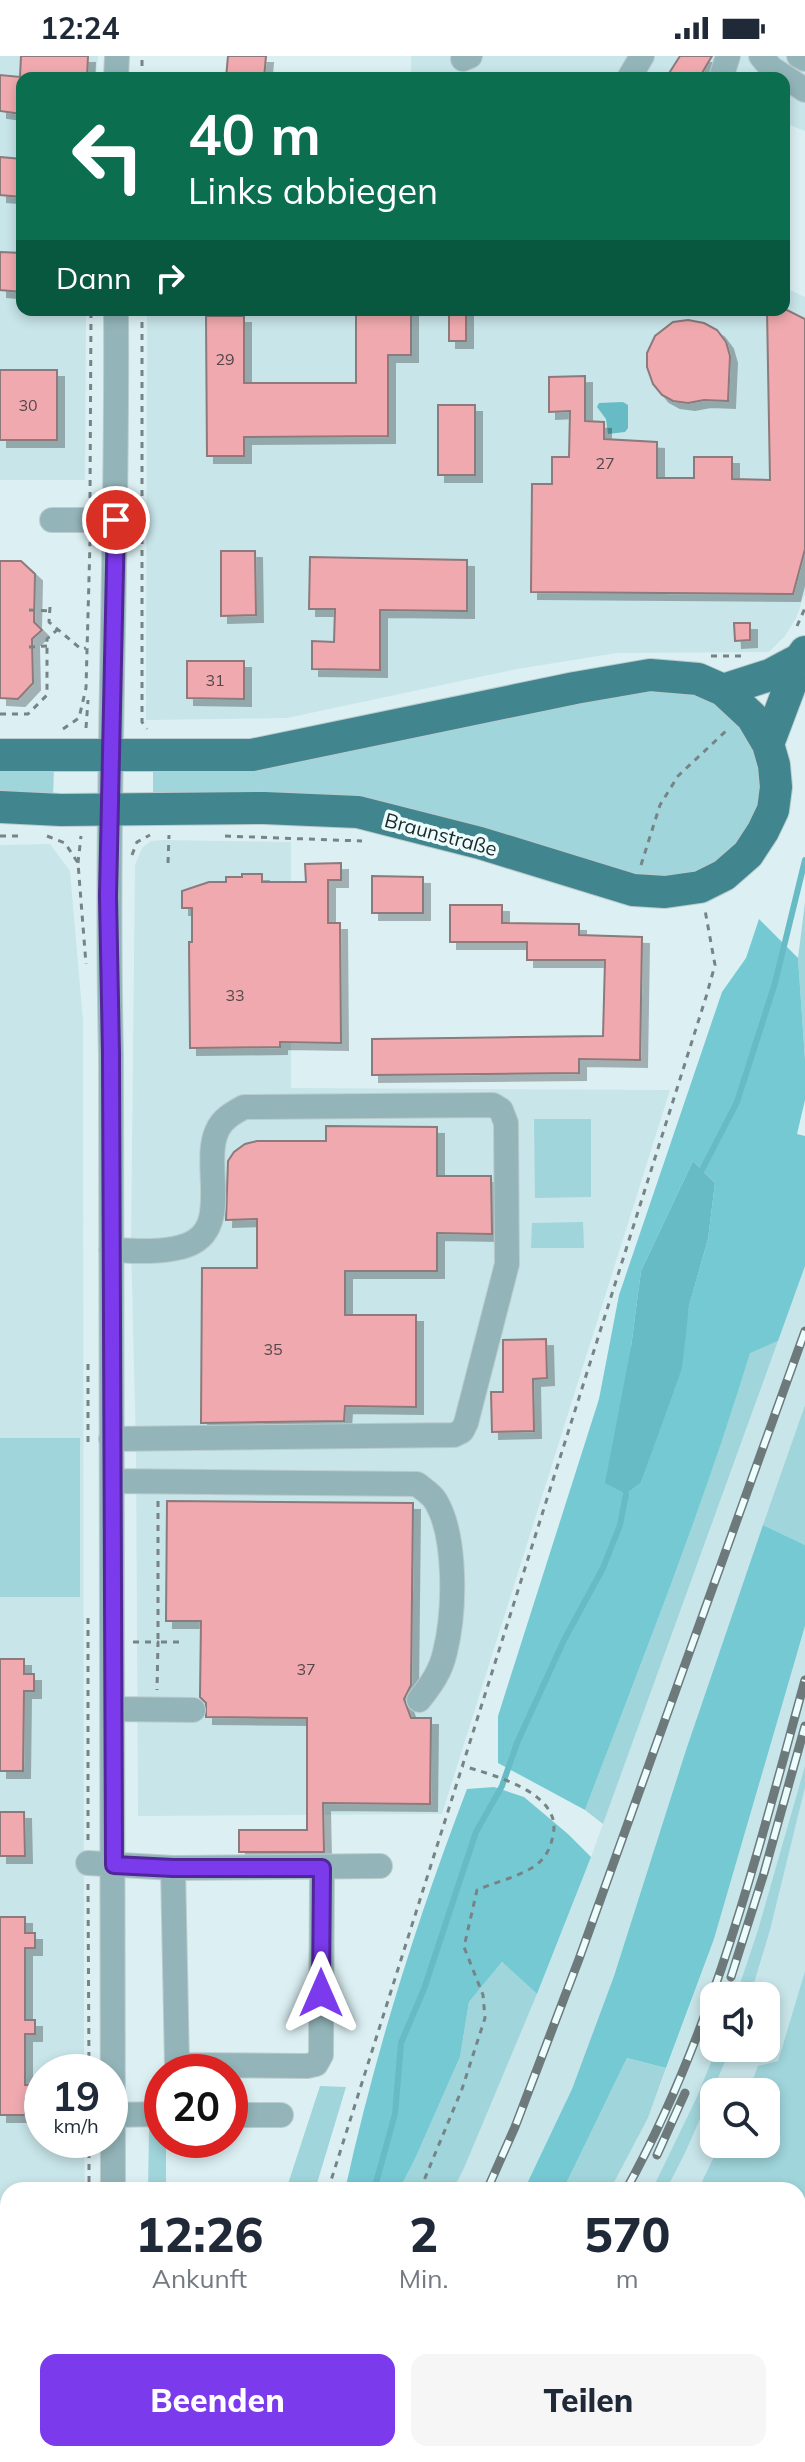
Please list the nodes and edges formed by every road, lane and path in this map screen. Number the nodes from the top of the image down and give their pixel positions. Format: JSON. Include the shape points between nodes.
{"nodes":[{"id":1,"x":761,"y":56,"type":"edge"},
{"id":2,"x":799,"y":56,"type":"edge"},
{"id":3,"x":805,"y":59,"type":"edge"},
{"id":4,"x":777,"y":72,"type":"edge"},
{"id":5,"x":91,"y":316,"type":"edge"},
{"id":6,"x":116,"y":316,"type":"edge"},
{"id":7,"x":142,"y":316,"type":"edge"},
{"id":8,"x":52,"y":520,"type":"dead end"},
{"id":9,"x":90,"y":520,"type":"junction"},
{"id":10,"x":116,"y":520,"type":"junction"},
{"id":11,"x":29,"y":610,"type":"dead end"},
{"id":12,"x":58,"y":629,"type":"junction"},
{"id":13,"x":47,"y":646,"type":"junction"},
{"id":14,"x":29,"y":647,"type":"dead end"},
{"id":15,"x":86,"y":648,"type":"junction"},
{"id":16,"x":803,"y":656,"type":"edge"},
{"id":17,"x":723,"y":690,"type":"junction"},
{"id":18,"x":0,"y":714,"type":"edge"},
{"id":19,"x":142,"y":722,"type":"dead end"},
{"id":20,"x":736,"y":722,"type":"dead end"},
{"id":21,"x":61,"y":730,"type":"dead end"},
{"id":22,"x":768,"y":744,"type":"junction"},
{"id":23,"x":0,"y":755,"type":"edge"},
{"id":24,"x":111,"y":755,"type":"junction"},
{"id":25,"x":0,"y":807,"type":"edge"},
{"id":26,"x":110,"y":810,"type":"junction"},
{"id":27,"x":180,"y":834,"type":"dead end"},
{"id":28,"x":150,"y":835,"type":"dead end"},
{"id":29,"x":0,"y":836,"type":"edge"},
{"id":30,"x":32,"y":836,"type":"dead end"},
{"id":31,"x":48,"y":836,"type":"dead end"},
{"id":32,"x":226,"y":836,"type":"dead end"},
{"id":33,"x":364,"y":841,"type":"dead end"},
{"id":34,"x":137,"y":842,"type":"dead end"},
{"id":35,"x":168,"y":863,"type":"dead end"},
{"id":36,"x":638,"y":872,"type":"dead end"},
{"id":37,"x":706,"y":916,"type":"dead end"},
{"id":38,"x":87,"y":970,"type":"dead end"},
{"id":39,"x":111,"y":1250,"type":"junction"},
{"id":40,"x":88,"y":1365,"type":"dead end"},
{"id":41,"x":111,"y":1439,"type":"junction"},
{"id":42,"x":88,"y":1459,"type":"dead end"},
{"id":43,"x":112,"y":1481,"type":"junction"},
{"id":44,"x":158,"y":1481,"type":"junction"},
{"id":45,"x":88,"y":1613,"type":"dead end"},
{"id":46,"x":131,"y":1642,"type":"dead end"},
{"id":47,"x":158,"y":1642,"type":"junction"},
{"id":48,"x":184,"y":1642,"type":"dead end"},
{"id":49,"x":419,"y":1700,"type":"dead end"},
{"id":50,"x":113,"y":1709,"type":"junction"},
{"id":51,"x":157,"y":1710,"type":"junction"},
{"id":52,"x":193,"y":1710,"type":"dead end"},
{"id":53,"x":463,"y":1766,"type":"junction"},
{"id":54,"x":88,"y":1863,"type":"junction"},
{"id":55,"x":114,"y":1865,"type":"junction"},
{"id":56,"x":380,"y":1866,"type":"dead end"},
{"id":57,"x":173,"y":1868,"type":"junction"},
{"id":58,"x":322,"y":1868,"type":"junction"},
{"id":59,"x":89,"y":2054,"type":"edge"},
{"id":60,"x":113,"y":2054,"type":"edge"},
{"id":61,"x":248,"y":2115,"type":"edge"},
{"id":62,"x":281,"y":2115,"type":"dead end"},
{"id":63,"x":89,"y":2158,"type":"edge"},
{"id":64,"x":113,"y":2158,"type":"edge"},
{"id":65,"x":89,"y":2182,"type":"edge"},
{"id":66,"x":113,"y":2182,"type":"edge"},
{"id":67,"x":330,"y":2182,"type":"edge"},
{"id":68,"x":423,"y":2182,"type":"edge"}],
"edges":[{"from":1,"to":4,"type":"street"},
{"from":2,"to":3,"type":"street"},
{"from":5,"to":9,"type":"path"},
{"from":6,"to":10,"type":"street"},
{"from":7,"to":19,"type":"path"},
{"from":8,"to":9,"type":"street"},
{"from":9,"to":10,"type":"street"},
{"from":9,"to":15,"type":"path"},
{"from":10,"to":24,"type":"street"},
{"from":11,"to":12,"type":"path","via":[[50,609],[49,622]]},
{"from":12,"to":13,"type":"path"},
{"from":12,"to":15,"type":"path"},
{"from":13,"to":14,"type":"path"},
{"from":13,"to":18,"type":"path","via":[[47,695],[28,714]]},
{"from":15,"to":21,"type":"path","via":[[79,718]]},
{"from":16,"to":17,"type":"main road","via":[[770,675]]},
{"from":16,"to":22,"type":"main road"},
{"from":17,"to":22,"type":"main road","name":"Braunstraße","via":[[752,717]]},
{"from":17,"to":24,"type":"main road","name":"Braunstraße","via":[[698,679],[650,675],[252,755]]},
{"from":20,"to":36,"type":"path","via":[[678,776],[660,805]]},
{"from":22,"to":26,"type":"main road","name":"Braunstraße","via":[[776,787],[763,831],[748,854],[724,875],[683,891],[633,890],[358,812]]},
{"from":23,"to":24,"type":"main road","name":"Braunstraße"},
{"from":24,"to":26,"type":"street"},
{"from":25,"to":26,"type":"main road","name":"Braunstraße"},
{"from":26,"to":39,"type":"street"},
{"from":27,"to":35,"type":"path","via":[[166,834]]},
{"from":28,"to":34,"type":"path"},
{"from":29,"to":30,"type":"path"},
{"from":31,"to":38,"type":"path","via":[[65,843],[78,863]]},
{"from":32,"to":33,"type":"path"},
{"from":37,"to":53,"type":"path","via":[[715,965]]},
{"from":39,"to":41,"type":"street"},
{"from":39,"to":41,"type":"street","via":[[193,1243],[214,1210],[216,1132],[244,1107],[493,1105],[506,1123],[507,1264],[462,1431]]},
{"from":40,"to":42,"type":"path"},
{"from":41,"to":43,"type":"street"},
{"from":43,"to":44,"type":"street"},
{"from":43,"to":50,"type":"street"},
{"from":44,"to":47,"type":"path"},
{"from":44,"to":49,"type":"street","via":[[417,1484],[434,1498],[449,1547],[451,1608],[446,1651],[436,1679]]},
{"from":45,"to":54,"type":"path"},
{"from":46,"to":47,"type":"path"},
{"from":47,"to":48,"type":"path"},
{"from":47,"to":51,"type":"path"},
{"from":50,"to":51,"type":"street"},
{"from":50,"to":55,"type":"street"},
{"from":51,"to":52,"type":"street"},
{"from":53,"to":67,"type":"path"},
{"from":53,"to":68,"type":"path","via":[[517,1783],[553,1814],[556,1825],[550,1848],[538,1864],[477,1890],[464,1947],[483,1995],[485,2018]]},
{"from":54,"to":55,"type":"street"},
{"from":54,"to":59,"type":"path"},
{"from":55,"to":57,"type":"street"},
{"from":55,"to":60,"type":"street"},
{"from":56,"to":58,"type":"street"},
{"from":57,"to":58,"type":"street"},
{"from":57,"to":58,"type":"street","via":[[177,2065],[307,2066],[321,2055]]},
{"from":61,"to":62,"type":"street"},
{"from":63,"to":65,"type":"path"},
{"from":64,"to":66,"type":"street"}]}
